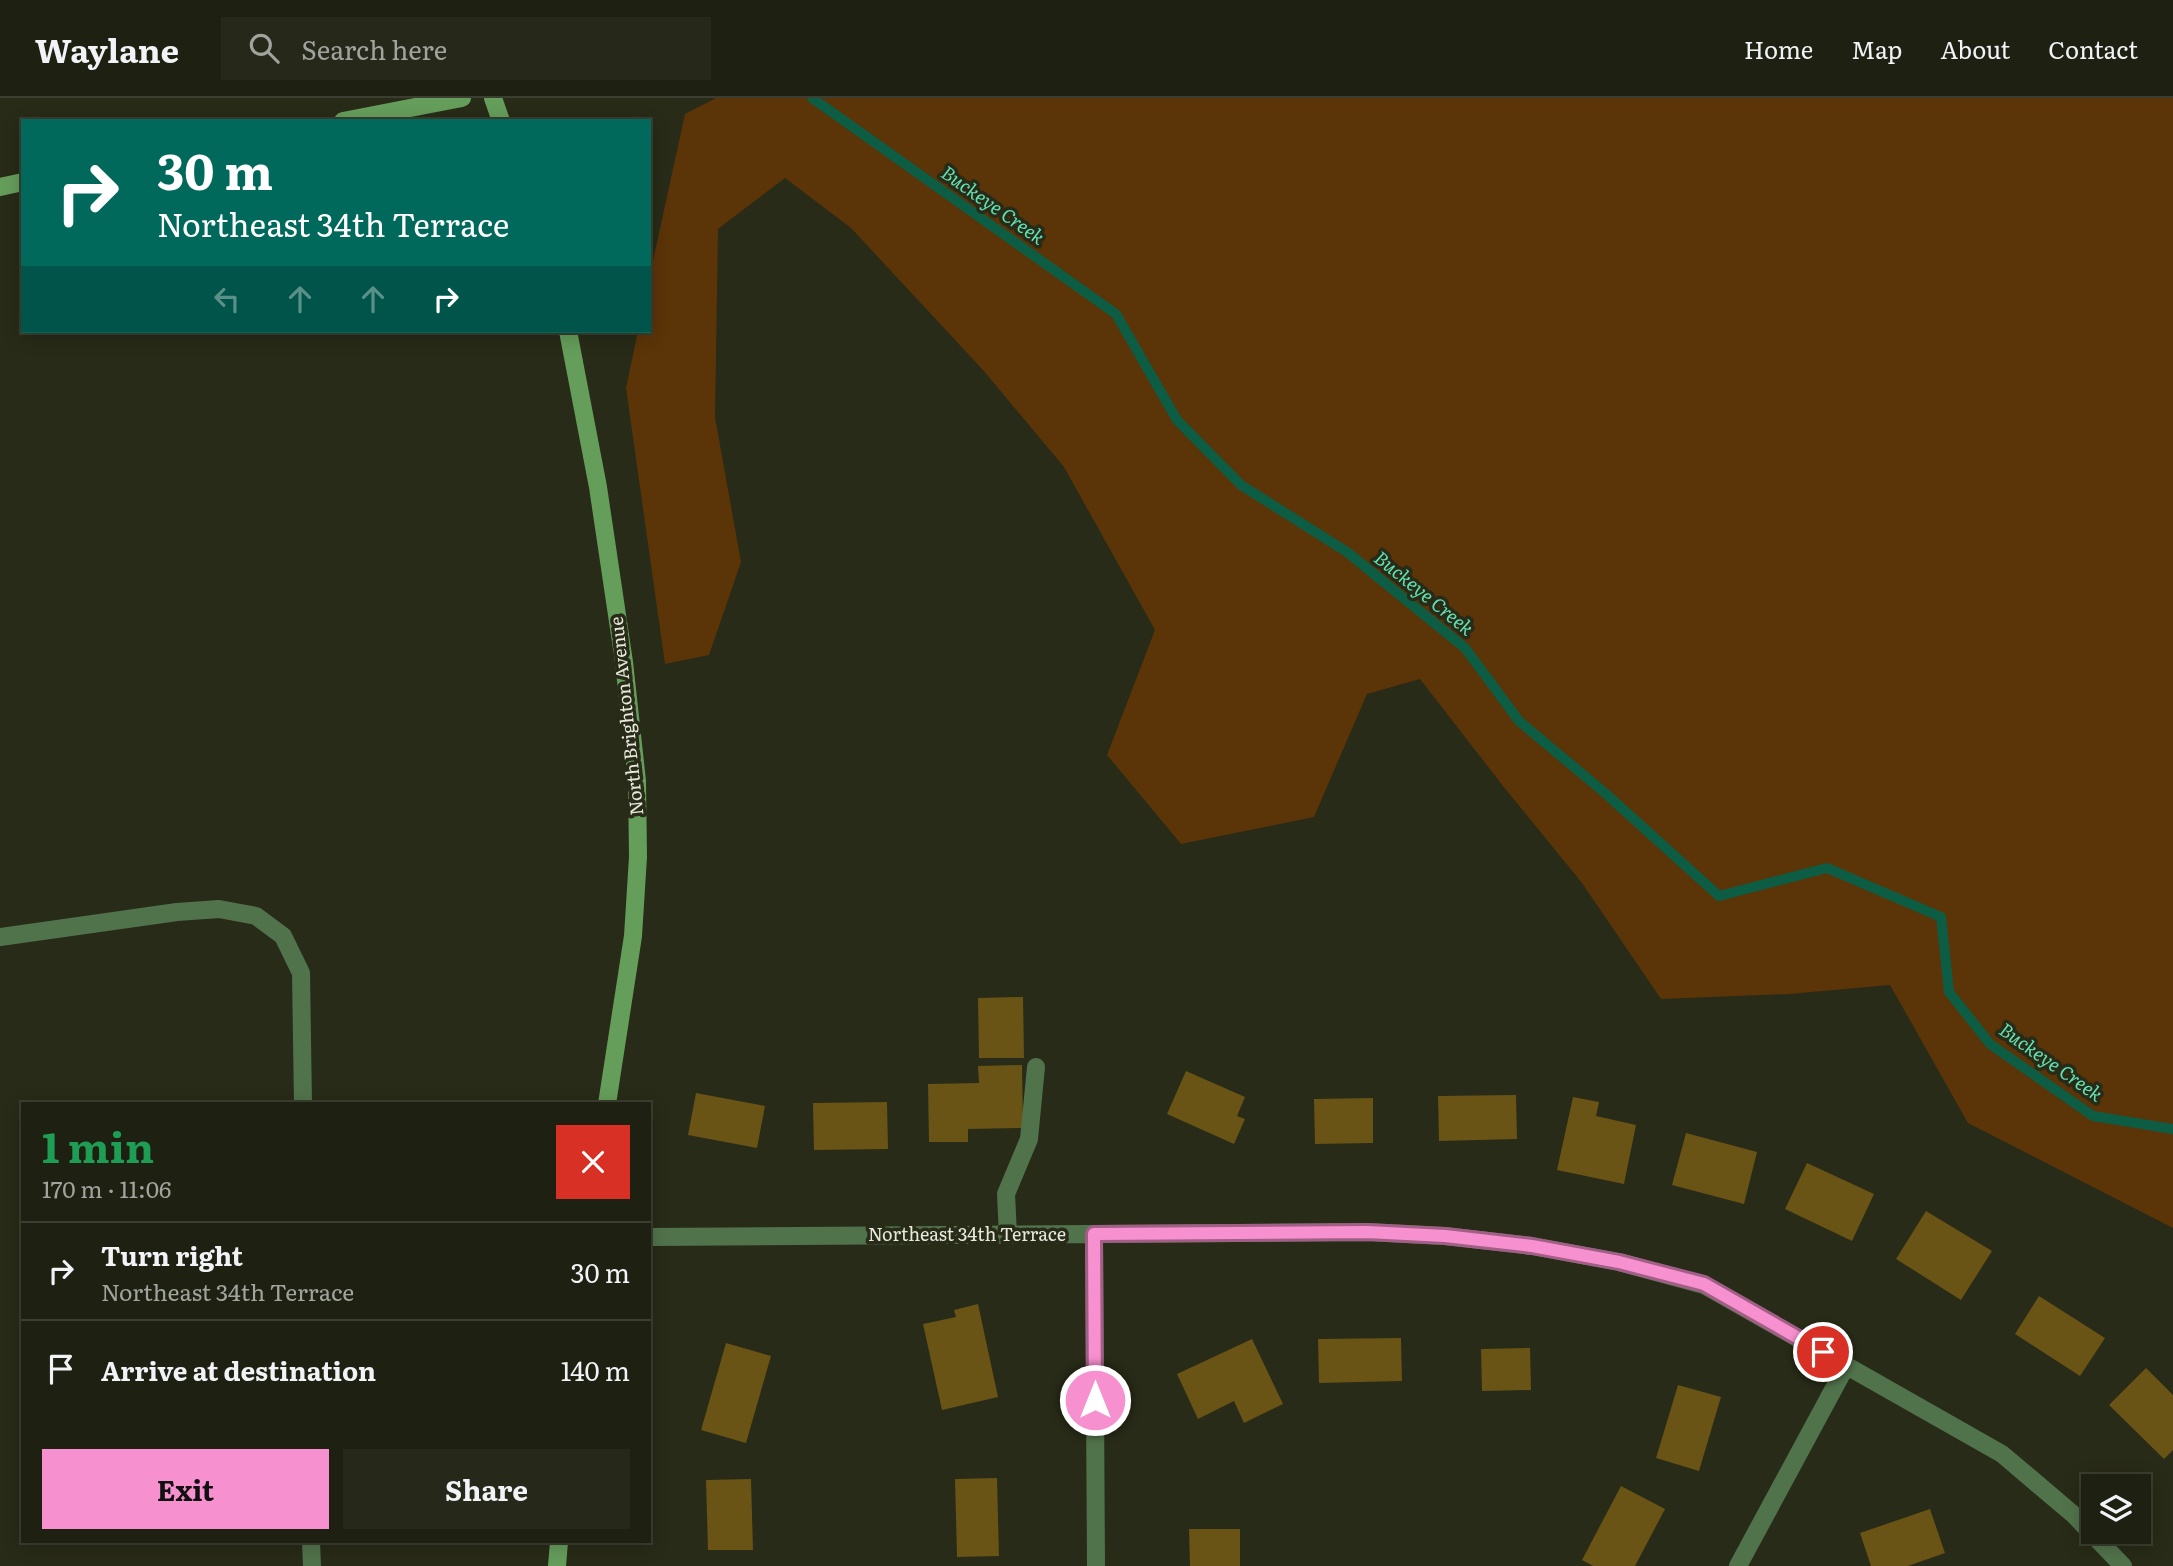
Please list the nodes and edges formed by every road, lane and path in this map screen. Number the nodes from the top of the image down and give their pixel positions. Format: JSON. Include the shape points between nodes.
{"nodes":[{"id":1,"x":462,"y":98,"type":"edge"},
{"id":2,"x":494,"y":98,"type":"edge"},
{"id":3,"x":353,"y":119,"type":"edge"},
{"id":4,"x":500,"y":119,"type":"edge"},
{"id":5,"x":21,"y":182,"type":"edge"},
{"id":6,"x":0,"y":187,"type":"edge"},
{"id":7,"x":568,"y":333,"type":"edge"},
{"id":8,"x":0,"y":937,"type":"edge"},
{"id":9,"x":1036,"y":1067,"type":"dead end"},
{"id":10,"x":303,"y":1102,"type":"edge"},
{"id":11,"x":607,"y":1102,"type":"edge"},
{"id":12,"x":1094,"y":1234,"type":"junction"},
{"id":13,"x":1009,"y":1235,"type":"junction"},
{"id":14,"x":651,"y":1237,"type":"edge"},
{"id":15,"x":1846,"y":1366,"type":"junction"},
{"id":16,"x":311,"y":1543,"type":"edge"},
{"id":17,"x":559,"y":1543,"type":"edge"},
{"id":18,"x":312,"y":1566,"type":"edge"},
{"id":19,"x":557,"y":1566,"type":"edge"},
{"id":20,"x":1096,"y":1566,"type":"edge"},
{"id":21,"x":1738,"y":1566,"type":"edge"},
{"id":22,"x":2123,"y":1566,"type":"edge"}],
"edges":[{"from":1,"to":3,"type":"main road"},
{"from":2,"to":4,"type":"main road"},
{"from":5,"to":6,"type":"main road"},
{"from":7,"to":11,"type":"main road","name":"North Brighton Avenue","via":[[598,487],[637,781],[633,936]]},
{"from":8,"to":10,"type":"street","via":[[177,912],[219,909],[256,916],[283,936],[301,973]]},
{"from":9,"to":13,"type":"street","via":[[1028,1139],[1006,1195]]},
{"from":12,"to":13,"type":"street","name":"Northeast 34th Terrace"},
{"from":12,"to":15,"type":"street","name":"Northeast 34th Terrace","via":[[1367,1232],[1532,1246],[1704,1284]]},
{"from":12,"to":20,"type":"street"},
{"from":13,"to":14,"type":"street","name":"Northeast 34th Terrace"},
{"from":15,"to":21,"type":"street"},
{"from":15,"to":22,"type":"street","name":"Northeast 34th Terrace","via":[[2002,1454],[2074,1515]]},
{"from":16,"to":18,"type":"street"},
{"from":17,"to":19,"type":"main road"}]}
